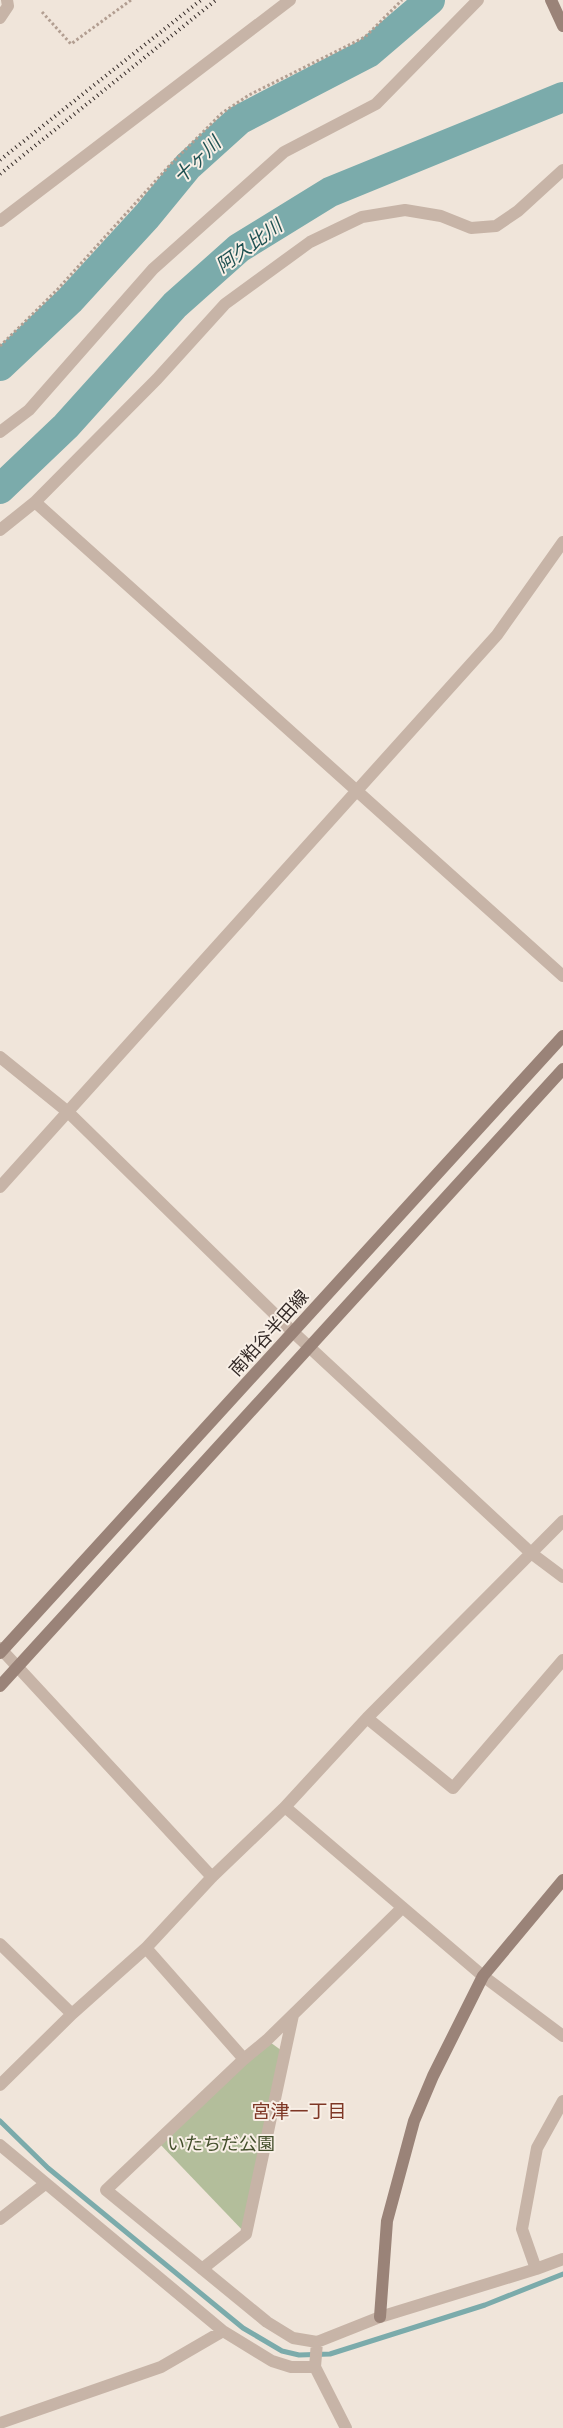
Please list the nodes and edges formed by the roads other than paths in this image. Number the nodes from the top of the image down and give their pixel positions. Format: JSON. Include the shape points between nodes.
{"nodes":[{"id":1,"x":6,"y":0,"type":"edge"},
{"id":2,"x":290,"y":0,"type":"edge"},
{"id":3,"x":478,"y":0,"type":"edge"},
{"id":4,"x":551,"y":0,"type":"edge"},
{"id":5,"x":0,"y":18,"type":"edge"},
{"id":6,"x":563,"y":26,"type":"edge"},
{"id":7,"x":563,"y":170,"type":"edge"},
{"id":8,"x":0,"y":221,"type":"edge"},
{"id":9,"x":0,"y":432,"type":"edge"},
{"id":10,"x":35,"y":502,"type":"junction"},
{"id":11,"x":0,"y":530,"type":"edge"},
{"id":12,"x":563,"y":542,"type":"edge"},
{"id":13,"x":357,"y":792,"type":"junction"},
{"id":14,"x":563,"y":976,"type":"edge"},
{"id":15,"x":563,"y":1036,"type":"edge"},
{"id":16,"x":0,"y":1057,"type":"edge"},
{"id":17,"x":563,"y":1070,"type":"edge"},
{"id":18,"x":68,"y":1112,"type":"junction"},
{"id":19,"x":0,"y":1187,"type":"edge"},
{"id":20,"x":293,"y":1332,"type":"junction"},
{"id":21,"x":310,"y":1347,"type":"junction"},
{"id":22,"x":563,"y":1521,"type":"edge"},
{"id":23,"x":531,"y":1553,"type":"junction"},
{"id":24,"x":563,"y":1577,"type":"edge"},
{"id":25,"x":1,"y":1651,"type":"edge"},
{"id":26,"x":563,"y":1660,"type":"edge"},
{"id":27,"x":19,"y":1666,"type":"junction"},
{"id":28,"x":0,"y":1686,"type":"edge"},
{"id":29,"x":367,"y":1718,"type":"junction"},
{"id":30,"x":285,"y":1807,"type":"junction"},
{"id":31,"x":212,"y":1877,"type":"junction"},
{"id":32,"x":563,"y":1880,"type":"edge"},
{"id":33,"x":402,"y":1908,"type":"junction"},
{"id":34,"x":0,"y":1944,"type":"edge"},
{"id":35,"x":146,"y":1948,"type":"junction"},
{"id":36,"x":483,"y":1976,"type":"junction"},
{"id":37,"x":72,"y":2014,"type":"junction"},
{"id":38,"x":293,"y":2015,"type":"junction"},
{"id":39,"x":563,"y":2036,"type":"edge"},
{"id":40,"x":244,"y":2059,"type":"junction"},
{"id":41,"x":0,"y":2085,"type":"edge"},
{"id":42,"x":563,"y":2101,"type":"edge"},
{"id":43,"x":0,"y":2145,"type":"edge"},
{"id":44,"x":45,"y":2184,"type":"junction"},
{"id":45,"x":0,"y":2219,"type":"edge"},
{"id":46,"x":563,"y":2259,"type":"edge"},
{"id":47,"x":202,"y":2269,"type":"junction"},
{"id":48,"x":536,"y":2269,"type":"junction"},
{"id":49,"x":380,"y":2318,"type":"junction"},
{"id":50,"x":223,"y":2331,"type":"junction"},
{"id":51,"x":317,"y":2342,"type":"junction"},
{"id":52,"x":314,"y":2367,"type":"junction"},
{"id":53,"x":0,"y":2423,"type":"edge"},
{"id":54,"x":346,"y":2428,"type":"edge"}],
"edges":[{"from":1,"to":5,"type":"street","via":[[8,6]]},
{"from":2,"to":8,"type":"street"},
{"from":3,"to":9,"type":"street","via":[[376,104],[284,152],[152,269],[29,410]]},
{"from":4,"to":6,"type":"main road"},
{"from":7,"to":10,"type":"street","via":[[518,211],[496,226],[471,228],[441,216],[405,210],[362,217],[310,242],[225,304]]},
{"from":10,"to":11,"type":"street"},
{"from":10,"to":13,"type":"street"},
{"from":12,"to":13,"type":"street","via":[[497,635]]},
{"from":13,"to":14,"type":"street"},
{"from":13,"to":18,"type":"street"},
{"from":15,"to":20,"type":"main road","name":"南粕谷半田線"},
{"from":16,"to":18,"type":"street"},
{"from":17,"to":21,"type":"main road"},
{"from":18,"to":19,"type":"street"},
{"from":18,"to":20,"type":"street"},
{"from":20,"to":21,"type":"street"},
{"from":20,"to":25,"type":"main road","name":"南粕谷半田線"},
{"from":21,"to":23,"type":"street"},
{"from":21,"to":27,"type":"main road"},
{"from":22,"to":23,"type":"street"},
{"from":23,"to":24,"type":"street"},
{"from":23,"to":29,"type":"street"},
{"from":25,"to":27,"type":"street"},
{"from":26,"to":29,"type":"street","via":[[453,1788]]},
{"from":27,"to":28,"type":"main road"},
{"from":27,"to":31,"type":"street"},
{"from":29,"to":30,"type":"street"},
{"from":30,"to":31,"type":"street"},
{"from":30,"to":33,"type":"street"},
{"from":31,"to":35,"type":"street"},
{"from":32,"to":36,"type":"main road"},
{"from":33,"to":36,"type":"street"},
{"from":33,"to":38,"type":"street"},
{"from":34,"to":37,"type":"street"},
{"from":35,"to":37,"type":"street"},
{"from":35,"to":40,"type":"street"},
{"from":36,"to":39,"type":"street"},
{"from":36,"to":49,"type":"main road","via":[[433,2076],[411,2130],[387,2221]]},
{"from":37,"to":41,"type":"street"},
{"from":38,"to":40,"type":"street"},
{"from":38,"to":47,"type":"street","via":[[246,2234]]},
{"from":40,"to":47,"type":"street","via":[[106,2190]]},
{"from":42,"to":48,"type":"street","via":[[537,2148],[522,2229]]},
{"from":43,"to":44,"type":"street"},
{"from":44,"to":45,"type":"street"},
{"from":44,"to":50,"type":"street","via":[[76,2206]]},
{"from":46,"to":48,"type":"street"},
{"from":47,"to":51,"type":"street","via":[[267,2322],[292,2338]]},
{"from":48,"to":49,"type":"street"},
{"from":49,"to":51,"type":"street"},
{"from":50,"to":52,"type":"street","via":[[272,2361],[290,2367]]},
{"from":50,"to":53,"type":"street","via":[[161,2367]]},
{"from":51,"to":52,"type":"street"},
{"from":52,"to":54,"type":"street"}]}
